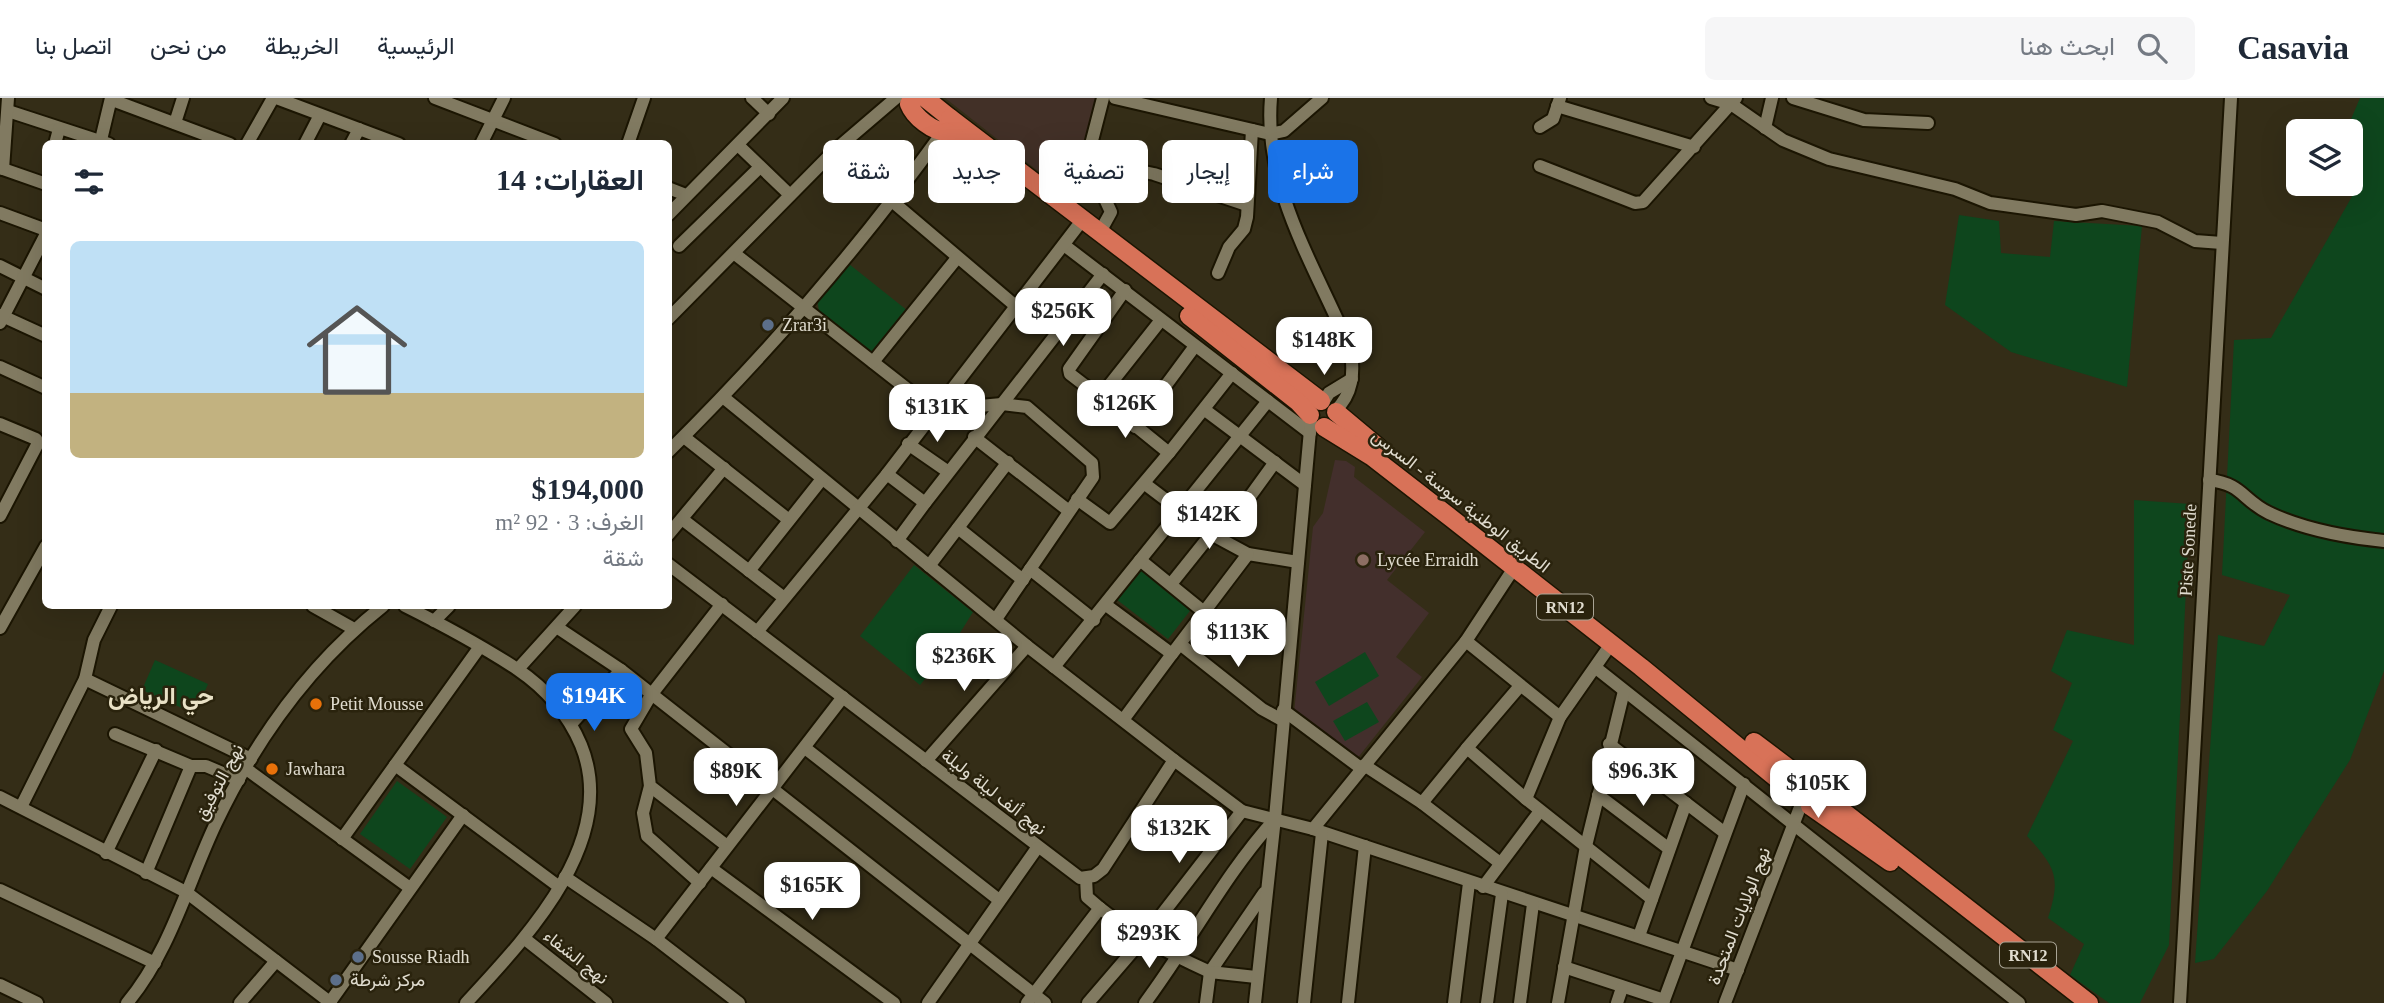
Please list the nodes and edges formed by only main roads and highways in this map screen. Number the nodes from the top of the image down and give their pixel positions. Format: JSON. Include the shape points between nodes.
{"nodes":[{"id":1,"x":909,"y":99,"type":"edge"},
{"id":2,"x":946,"y":127,"type":"junction"},
{"id":3,"x":1321,"y":416,"type":"junction"},
{"id":4,"x":1808,"y":796,"type":"junction"},
{"id":5,"x":2072,"y":1003,"type":"edge"},
{"id":6,"x":2089,"y":1003,"type":"edge"}],
"edges":[{"from":1,"to":2,"type":"highway","number":"RN12","via":[[912,111]]},
{"from":2,"to":3,"type":"highway","name":"الطريق الوطنية سوسة - السرس","number":"RN12"},
{"from":2,"to":3,"type":"highway","name":"الطريق الوطنية سوسة - السرس","number":"RN12","via":[[1100,232]]},
{"from":3,"to":4,"type":"highway","name":"الطريق الوطنية سوسة - السرس","number":"RN12"},
{"from":3,"to":4,"type":"highway","name":"الطريق الوطنية سوسة - السرس","number":"RN12"},
{"from":4,"to":5,"type":"highway","name":"الطريق الوطنية سوسة - السرس","number":"RN12"},
{"from":4,"to":6,"type":"highway","name":"الطريق الوطنية سوسة - السرس","number":"RN12"}]}
